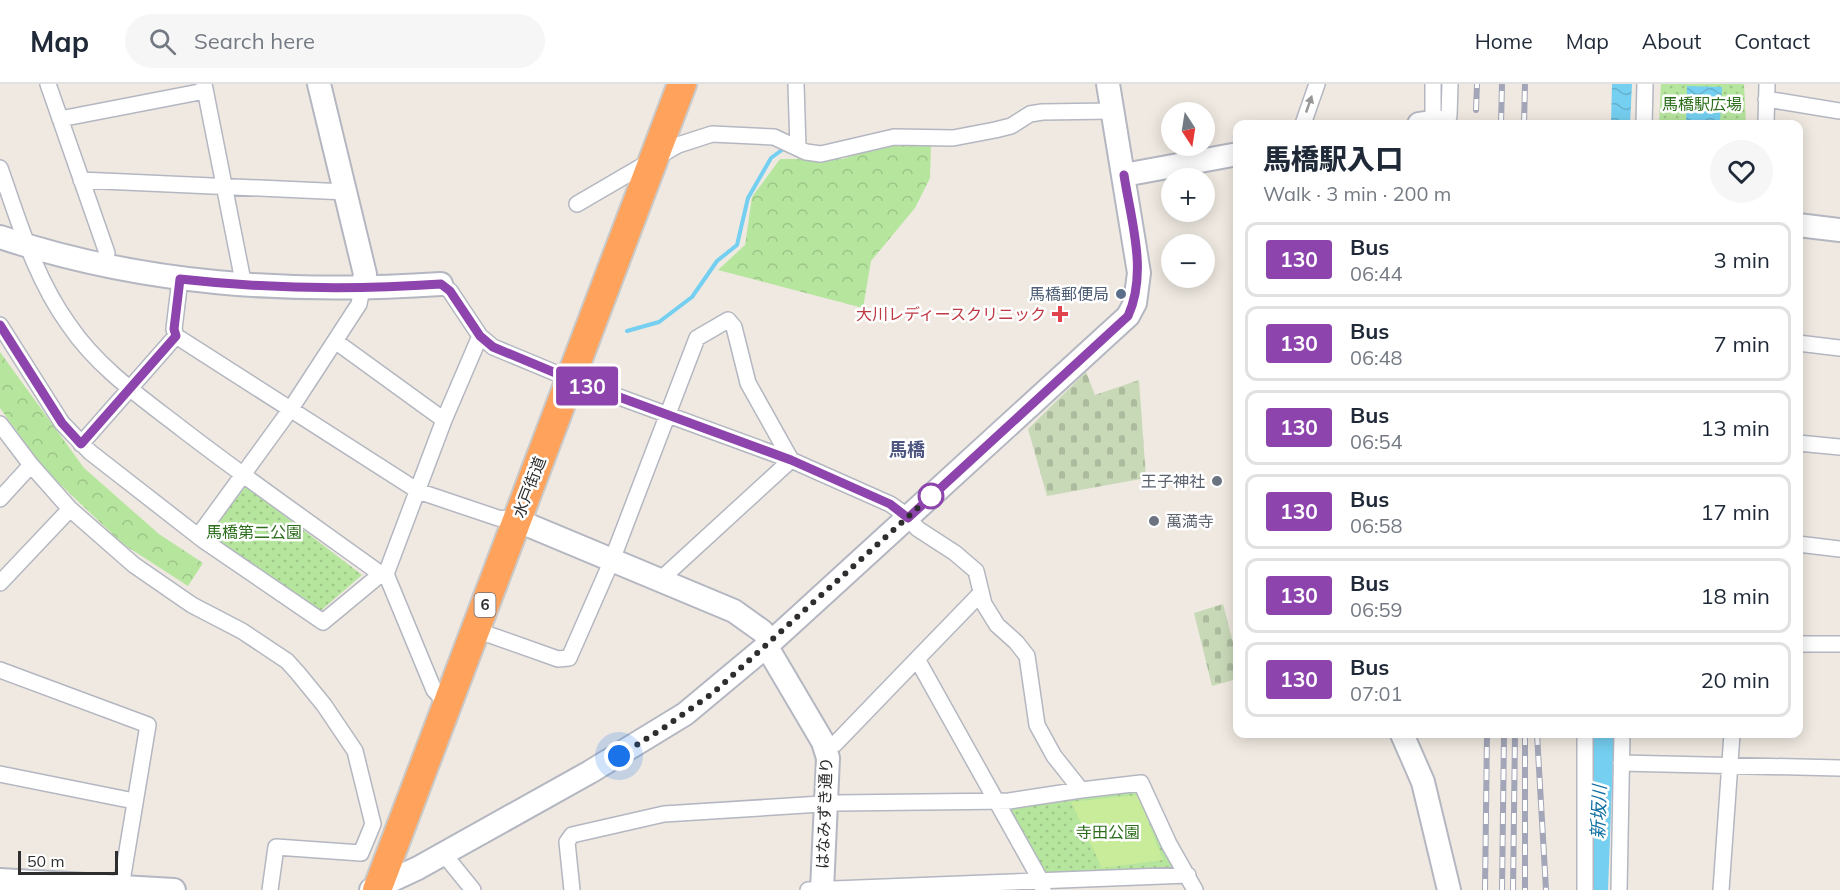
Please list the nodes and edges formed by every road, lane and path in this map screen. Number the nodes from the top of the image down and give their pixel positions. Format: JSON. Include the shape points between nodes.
{"nodes":[{"id":1,"x":48,"y":84,"type":"edge"},
{"id":2,"x":320,"y":84,"type":"edge"},
{"id":3,"x":682,"y":84,"type":"edge"},
{"id":4,"x":796,"y":84,"type":"edge"},
{"id":5,"x":1108,"y":84,"type":"edge"},
{"id":6,"x":1317,"y":84,"type":"edge"},
{"id":7,"x":1433,"y":84,"type":"edge"},
{"id":8,"x":1450,"y":84,"type":"edge"},
{"id":9,"x":1645,"y":84,"type":"edge"},
{"id":10,"x":205,"y":88,"type":"edge"},
{"id":11,"x":1766,"y":92,"type":"edge"},
{"id":12,"x":1113,"y":111,"type":"junction"},
{"id":13,"x":1840,"y":111,"type":"edge"},
{"id":14,"x":60,"y":119,"type":"junction"},
{"id":15,"x":1304,"y":120,"type":"edge"},
{"id":16,"x":1428,"y":120,"type":"edge"},
{"id":17,"x":1438,"y":120,"type":"edge"},
{"id":18,"x":1644,"y":120,"type":"edge"},
{"id":19,"x":1766,"y":120,"type":"edge"},
{"id":20,"x":792,"y":144,"type":"junction"},
{"id":21,"x":1233,"y":155,"type":"edge"},
{"id":22,"x":653,"y":162,"type":"junction"},
{"id":23,"x":0,"y":168,"type":"edge"},
{"id":24,"x":1124,"y":175,"type":"junction"},
{"id":25,"x":81,"y":180,"type":"junction"},
{"id":26,"x":224,"y":186,"type":"junction"},
{"id":27,"x":346,"y":192,"type":"junction"},
{"id":28,"x":577,"y":204,"type":"dead end"},
{"id":29,"x":1803,"y":226,"type":"edge"},
{"id":30,"x":1840,"y":230,"type":"edge"},
{"id":31,"x":0,"y":237,"type":"edge"},
{"id":32,"x":28,"y":246,"type":"junction"},
{"id":33,"x":104,"y":265,"type":"junction"},
{"id":34,"x":180,"y":279,"type":"junction"},
{"id":35,"x":441,"y":284,"type":"joint"},
{"id":36,"x":244,"y":286,"type":"junction"},
{"id":37,"x":362,"y":289,"type":"junction"},
{"id":38,"x":0,"y":325,"type":"edge"},
{"id":39,"x":176,"y":336,"type":"junction"},
{"id":40,"x":480,"y":336,"type":"junction"},
{"id":41,"x":335,"y":341,"type":"junction"},
{"id":42,"x":1803,"y":344,"type":"edge"},
{"id":43,"x":1840,"y":348,"type":"edge"},
{"id":44,"x":570,"y":379,"type":"junction"},
{"id":45,"x":130,"y":388,"type":"junction"},
{"id":46,"x":290,"y":410,"type":"junction"},
{"id":47,"x":668,"y":415,"type":"junction"},
{"id":48,"x":444,"y":420,"type":"junction"},
{"id":49,"x":0,"y":424,"type":"edge"},
{"id":50,"x":1803,"y":443,"type":"edge"},
{"id":51,"x":81,"y":444,"type":"junction"},
{"id":52,"x":1840,"y":447,"type":"edge"},
{"id":53,"x":791,"y":460,"type":"junction"},
{"id":54,"x":31,"y":465,"type":"junction"},
{"id":55,"x":242,"y":474,"type":"junction"},
{"id":56,"x":418,"y":491,"type":"junction"},
{"id":57,"x":0,"y":499,"type":"edge"},
{"id":58,"x":70,"y":509,"type":"junction"},
{"id":59,"x":908,"y":518,"type":"junction"},
{"id":60,"x":516,"y":520,"type":"junction"},
{"id":61,"x":199,"y":535,"type":"junction"},
{"id":62,"x":1803,"y":545,"type":"edge"},
{"id":63,"x":1840,"y":549,"type":"edge"},
{"id":64,"x":612,"y":560,"type":"junction"},
{"id":65,"x":383,"y":574,"type":"junction"},
{"id":66,"x":660,"y":579,"type":"junction"},
{"id":67,"x":0,"y":584,"type":"edge"},
{"id":68,"x":980,"y":594,"type":"junction"},
{"id":69,"x":476,"y":630,"type":"junction"},
{"id":70,"x":769,"y":644,"type":"junction"},
{"id":71,"x":1803,"y":644,"type":"edge"},
{"id":72,"x":1840,"y":644,"type":"edge"},
{"id":73,"x":917,"y":659,"type":"junction"},
{"id":74,"x":0,"y":670,"type":"edge"},
{"id":75,"x":448,"y":705,"type":"junction"},
{"id":76,"x":1404,"y":738,"type":"edge"},
{"id":77,"x":1585,"y":738,"type":"edge"},
{"id":78,"x":1622,"y":738,"type":"edge"},
{"id":79,"x":1732,"y":738,"type":"edge"},
{"id":80,"x":826,"y":748,"type":"junction"},
{"id":81,"x":1621,"y":763,"type":"junction"},
{"id":82,"x":1730,"y":765,"type":"junction"},
{"id":83,"x":1840,"y":768,"type":"edge"},
{"id":84,"x":0,"y":774,"type":"edge"},
{"id":85,"x":1081,"y":790,"type":"junction"},
{"id":86,"x":995,"y":800,"type":"junction"},
{"id":87,"x":134,"y":801,"type":"junction"},
{"id":88,"x":826,"y":804,"type":"junction"},
{"id":89,"x":443,"y":853,"type":"junction"},
{"id":90,"x":1188,"y":874,"type":"junction"},
{"id":91,"x":0,"y":880,"type":"edge"},
{"id":92,"x":1042,"y":885,"type":"edge"},
{"id":93,"x":121,"y":887,"type":"junction"},
{"id":94,"x":89,"y":888,"type":"edge"},
{"id":95,"x":375,"y":889,"type":"edge"},
{"id":96,"x":174,"y":890,"type":"edge"},
{"id":97,"x":270,"y":890,"type":"edge"},
{"id":98,"x":473,"y":890,"type":"edge"},
{"id":99,"x":572,"y":890,"type":"edge"},
{"id":100,"x":808,"y":890,"type":"edge"},
{"id":101,"x":822,"y":890,"type":"edge"},
{"id":102,"x":1195,"y":890,"type":"edge"},
{"id":103,"x":1449,"y":890,"type":"edge"},
{"id":104,"x":1585,"y":890,"type":"edge"},
{"id":105,"x":1619,"y":890,"type":"edge"},
{"id":106,"x":1721,"y":890,"type":"edge"}],
"edges":[{"from":1,"to":14,"type":"street"},
{"from":2,"to":27,"type":"street"},
{"from":3,"to":22,"type":"highway","name":"水戸街道","number":"6"},
{"from":4,"to":20,"type":"street"},
{"from":5,"to":12,"type":"street"},
{"from":15,"to":6,"type":"street","one_way":true},
{"from":7,"to":16,"type":"street"},
{"from":8,"to":17,"type":"street","via":[[1449,116]]},
{"from":9,"to":18,"type":"street"},
{"from":10,"to":14,"type":"street"},
{"from":10,"to":26,"type":"street"},
{"from":11,"to":13,"type":"street"},
{"from":11,"to":19,"type":"street"},
{"from":12,"to":20,"type":"street","via":[[1042,112],[1030,114],[1011,126],[953,138],[894,137],[821,154]]},
{"from":12,"to":24,"type":"street"},
{"from":14,"to":25,"type":"street"},
{"from":20,"to":22,"type":"street","via":[[774,137],[712,134],[678,145]]},
{"from":21,"to":24,"type":"street"},
{"from":22,"to":28,"type":"street"},
{"from":22,"to":44,"type":"highway","name":"水戸街道","number":"6"},
{"from":23,"to":32,"type":"street"},
{"from":24,"to":59,"type":"street","via":[[1139,273],[1137,294],[1128,316]]},
{"from":25,"to":26,"type":"street"},
{"from":25,"to":33,"type":"street","via":[[107,252]]},
{"from":26,"to":27,"type":"street"},
{"from":26,"to":36,"type":"street"},
{"from":27,"to":37,"type":"street","via":[[365,274]]},
{"from":29,"to":30,"type":"street"},
{"from":31,"to":32,"type":"street"},
{"from":32,"to":33,"type":"street"},
{"from":32,"to":45,"type":"street","via":[[49,294],[69,326],[88,351]]},
{"from":33,"to":34,"type":"street"},
{"from":34,"to":36,"type":"street"},
{"from":34,"to":39,"type":"street"},
{"from":35,"to":37,"type":"street"},
{"from":35,"to":40,"type":"street"},
{"from":36,"to":37,"type":"street"},
{"from":37,"to":41,"type":"street","via":[[359,304]]},
{"from":38,"to":51,"type":"street","via":[[62,423]]},
{"from":39,"to":45,"type":"street"},
{"from":39,"to":46,"type":"street"},
{"from":40,"to":44,"type":"street","via":[[493,347]]},
{"from":40,"to":48,"type":"street"},
{"from":41,"to":46,"type":"street"},
{"from":41,"to":48,"type":"street"},
{"from":42,"to":43,"type":"street"},
{"from":44,"to":47,"type":"street"},
{"from":44,"to":60,"type":"highway","name":"水戸街道","number":"6"},
{"from":45,"to":51,"type":"street"},
{"from":45,"to":55,"type":"street"},
{"from":46,"to":55,"type":"street"},
{"from":46,"to":56,"type":"street"},
{"from":47,"to":53,"type":"street"},
{"from":47,"to":53,"type":"street","via":[[697,338],[728,320],[734,327],[748,383]]},
{"from":47,"to":64,"type":"street"},
{"from":48,"to":56,"type":"street"},
{"from":49,"to":54,"type":"street"},
{"from":50,"to":52,"type":"street"},
{"from":51,"to":61,"type":"street"},
{"from":53,"to":59,"type":"street","via":[[890,504]]},
{"from":53,"to":66,"type":"street"},
{"from":54,"to":57,"type":"street"},
{"from":54,"to":58,"type":"street"},
{"from":55,"to":61,"type":"street"},
{"from":55,"to":65,"type":"street"},
{"from":56,"to":60,"type":"street","via":[[498,519]]},
{"from":56,"to":65,"type":"street"},
{"from":58,"to":67,"type":"street"},
{"from":58,"to":97,"type":"street","via":[[143,571],[287,661],[324,705],[355,752],[373,824],[361,853],[276,847]]},
{"from":59,"to":68,"type":"street","via":[[976,572]]},
{"from":59,"to":70,"type":"street"},
{"from":60,"to":64,"type":"street","name":"はなみずき通り"},
{"from":60,"to":69,"type":"highway","name":"水戸街道","number":"6"},
{"from":61,"to":65,"type":"street","via":[[323,622]]},
{"from":62,"to":63,"type":"street"},
{"from":64,"to":66,"type":"street","name":"はなみずき通り"},
{"from":64,"to":69,"type":"street","via":[[569,658],[558,659]]},
{"from":65,"to":75,"type":"street","via":[[434,690]]},
{"from":66,"to":70,"type":"street","name":"はなみずき通り","via":[[734,611],[762,631],[771,641]]},
{"from":68,"to":73,"type":"street"},
{"from":68,"to":85,"type":"street","via":[[997,625],[1027,656],[1037,725],[1054,756]]},
{"from":69,"to":75,"type":"highway","name":"水戸街道","number":"6"},
{"from":70,"to":80,"type":"street","name":"はなみずき通り","via":[[767,647]]},
{"from":70,"to":89,"type":"street","via":[[713,693],[662,729]]},
{"from":71,"to":72,"type":"street"},
{"from":73,"to":80,"type":"street","via":[[835,744]]},
{"from":73,"to":86,"type":"street"},
{"from":74,"to":87,"type":"street","via":[[148,725]]},
{"from":75,"to":95,"type":"highway","name":"水戸街道","number":"6"},
{"from":76,"to":103,"type":"street","via":[[1423,782]]},
{"from":77,"to":104,"type":"street"},
{"from":78,"to":81,"type":"street"},
{"from":79,"to":82,"type":"street"},
{"from":80,"to":88,"type":"street","name":"はなみずき通り"},
{"from":81,"to":82,"type":"street"},
{"from":81,"to":105,"type":"street"},
{"from":82,"to":83,"type":"street"},
{"from":82,"to":106,"type":"street"},
{"from":84,"to":87,"type":"street"},
{"from":85,"to":86,"type":"street"},
{"from":85,"to":90,"type":"street","via":[[1141,783],[1169,844]]},
{"from":86,"to":88,"type":"street"},
{"from":86,"to":92,"type":"street"},
{"from":87,"to":93,"type":"street"},
{"from":88,"to":99,"type":"street","via":[[664,814],[572,835],[567,842]]},
{"from":88,"to":101,"type":"street","name":"はなみずき通り"},
{"from":89,"to":95,"type":"street"},
{"from":89,"to":98,"type":"street"},
{"from":90,"to":92,"type":"street"},
{"from":90,"to":102,"type":"street"},
{"from":91,"to":94,"type":"street"},
{"from":92,"to":101,"type":"street"},
{"from":93,"to":94,"type":"street"},
{"from":93,"to":96,"type":"street"},
{"from":100,"to":101,"type":"street"}]}
